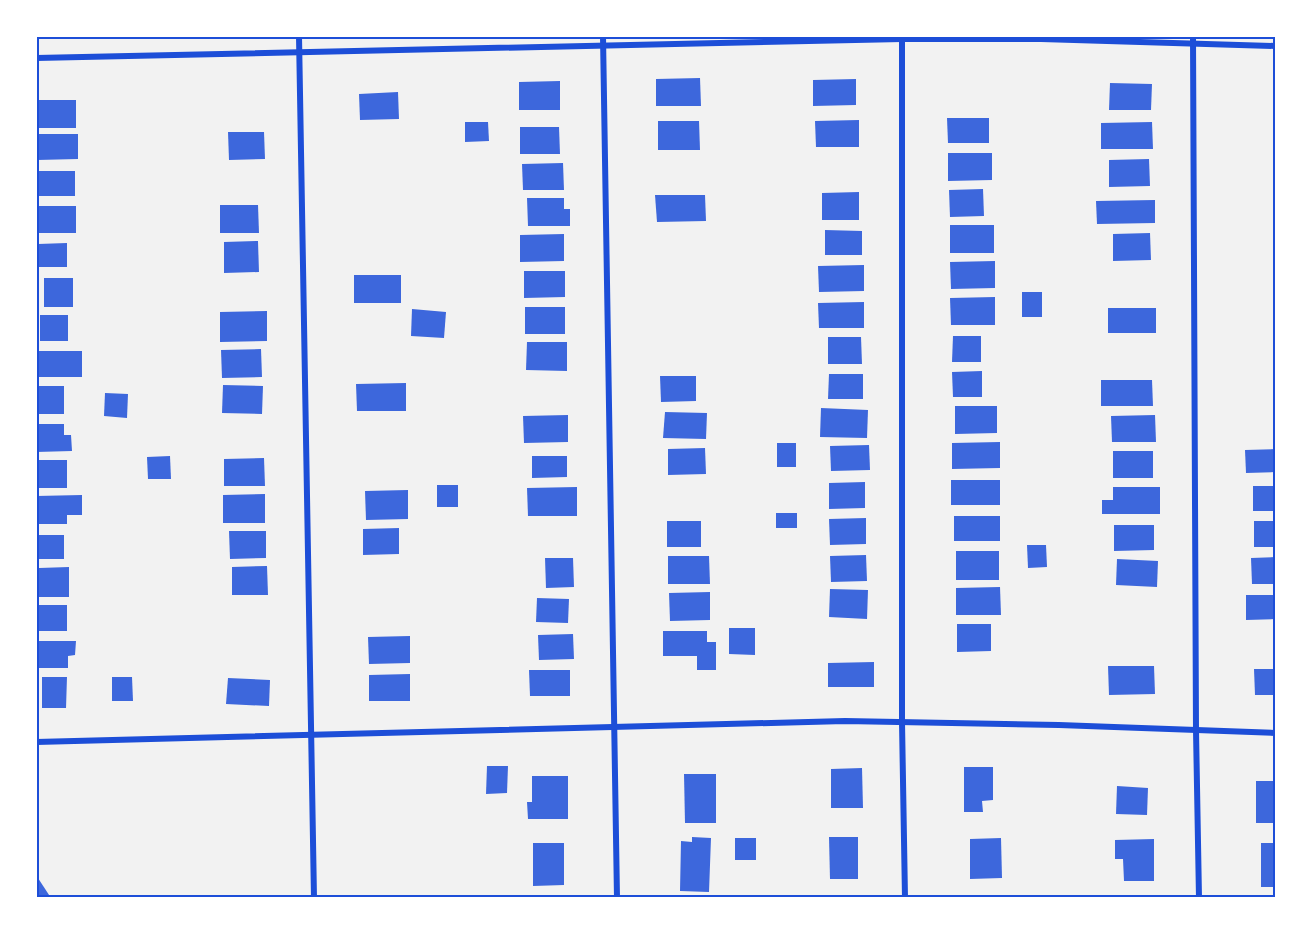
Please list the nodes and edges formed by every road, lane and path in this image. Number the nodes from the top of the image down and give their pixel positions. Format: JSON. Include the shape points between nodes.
{"nodes":[{"id":1,"x":299,"y":36,"type":"edge"},
{"id":2,"x":603,"y":36,"type":"edge"},
{"id":3,"x":1193,"y":36,"type":"edge"},
{"id":4,"x":902,"y":37,"type":"edge"},
{"id":5,"x":1194,"y":44,"type":"junction"},
{"id":6,"x":603,"y":45,"type":"junction"},
{"id":7,"x":1276,"y":46,"type":"edge"},
{"id":8,"x":299,"y":51,"type":"junction"},
{"id":9,"x":36,"y":58,"type":"edge"},
{"id":10,"x":902,"y":722,"type":"junction"},
{"id":11,"x":614,"y":727,"type":"junction"},
{"id":12,"x":1196,"y":730,"type":"junction"},
{"id":13,"x":1276,"y":733,"type":"edge"},
{"id":14,"x":310,"y":735,"type":"junction"},
{"id":15,"x":36,"y":742,"type":"edge"},
{"id":16,"x":314,"y":898,"type":"edge"},
{"id":17,"x":617,"y":898,"type":"edge"},
{"id":18,"x":905,"y":898,"type":"edge"},
{"id":19,"x":1199,"y":898,"type":"edge"}],
"edges":[{"from":1,"to":8,"type":"street"},
{"from":2,"to":6,"type":"street"},
{"from":3,"to":5,"type":"street"},
{"from":4,"to":5,"type":"street"},
{"from":4,"to":6,"type":"street"},
{"from":4,"to":10,"type":"street"},
{"from":5,"to":7,"type":"street"},
{"from":5,"to":12,"type":"street"},
{"from":6,"to":8,"type":"street"},
{"from":6,"to":11,"type":"street"},
{"from":8,"to":9,"type":"street"},
{"from":8,"to":14,"type":"street"},
{"from":10,"to":11,"type":"street"},
{"from":10,"to":12,"type":"street"},
{"from":10,"to":18,"type":"street"},
{"from":11,"to":14,"type":"street"},
{"from":11,"to":17,"type":"street"},
{"from":12,"to":13,"type":"street"},
{"from":12,"to":19,"type":"street"},
{"from":14,"to":15,"type":"street"},
{"from":14,"to":16,"type":"street"}]}
